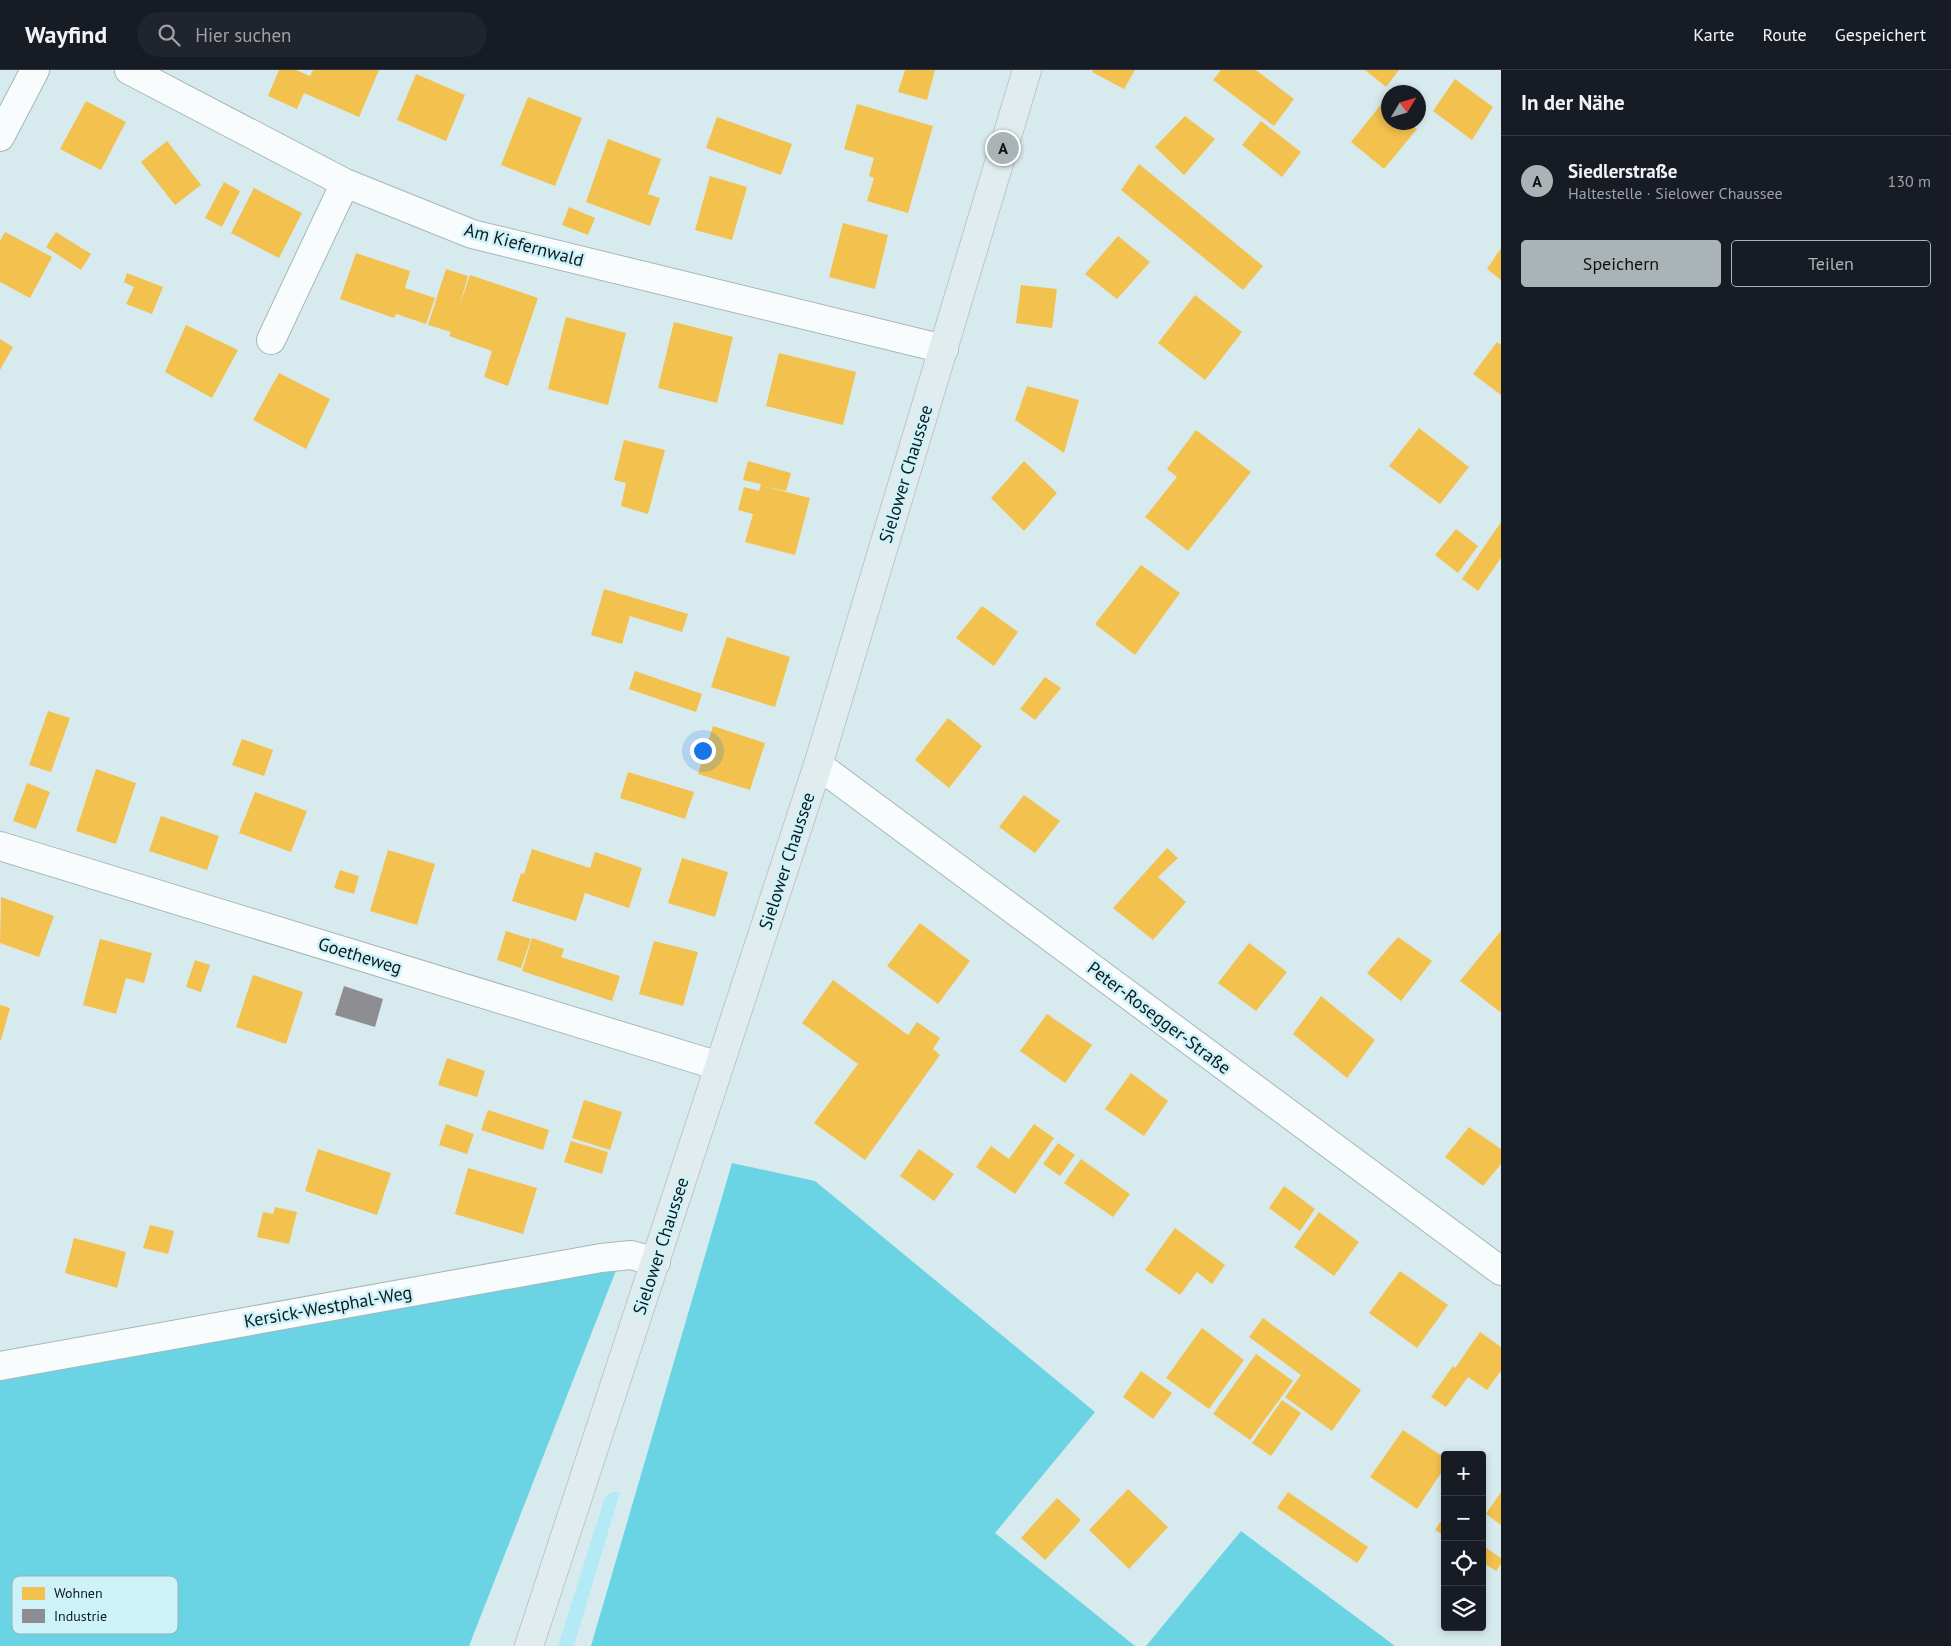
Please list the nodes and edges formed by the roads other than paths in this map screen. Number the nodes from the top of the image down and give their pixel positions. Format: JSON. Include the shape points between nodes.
{"nodes":[{"id":1,"x":35,"y":70,"type":"edge"},
{"id":2,"x":130,"y":70,"type":"edge"},
{"id":3,"x":1027,"y":70,"type":"edge"},
{"id":4,"x":0,"y":137,"type":"edge"},
{"id":5,"x":345,"y":183,"type":"junction"},
{"id":6,"x":271,"y":340,"type":"dead end"},
{"id":7,"x":944,"y":349,"type":"junction"},
{"id":8,"x":818,"y":765,"type":"junction"},
{"id":9,"x":0,"y":846,"type":"edge"},
{"id":10,"x":719,"y":1066,"type":"junction"},
{"id":11,"x":656,"y":1262,"type":"junction"},
{"id":12,"x":1501,"y":1271,"type":"edge"},
{"id":13,"x":0,"y":1366,"type":"edge"},
{"id":14,"x":529,"y":1646,"type":"edge"}],
"edges":[{"from":1,"to":4,"type":"street"},
{"from":2,"to":5,"type":"street","name":"Am Kiefernwald"},
{"from":3,"to":7,"type":"main road","name":"Sielower Chaussee"},
{"from":5,"to":6,"type":"street"},
{"from":5,"to":7,"type":"street","name":"Am Kiefernwald","via":[[472,234]]},
{"from":7,"to":8,"type":"main road","name":"Sielower Chaussee"},
{"from":8,"to":10,"type":"main road","name":"Sielower Chaussee"},
{"from":8,"to":12,"type":"street","name":"Peter-Rosegger-Straße"},
{"from":9,"to":10,"type":"street","name":"Goetheweg"},
{"from":10,"to":11,"type":"main road","name":"Sielower Chaussee"},
{"from":11,"to":13,"type":"street","name":"Kersick-Westphal-Weg","via":[[631,1255],[600,1258]]},
{"from":11,"to":14,"type":"main road","name":"Sielower Chaussee"}]}
